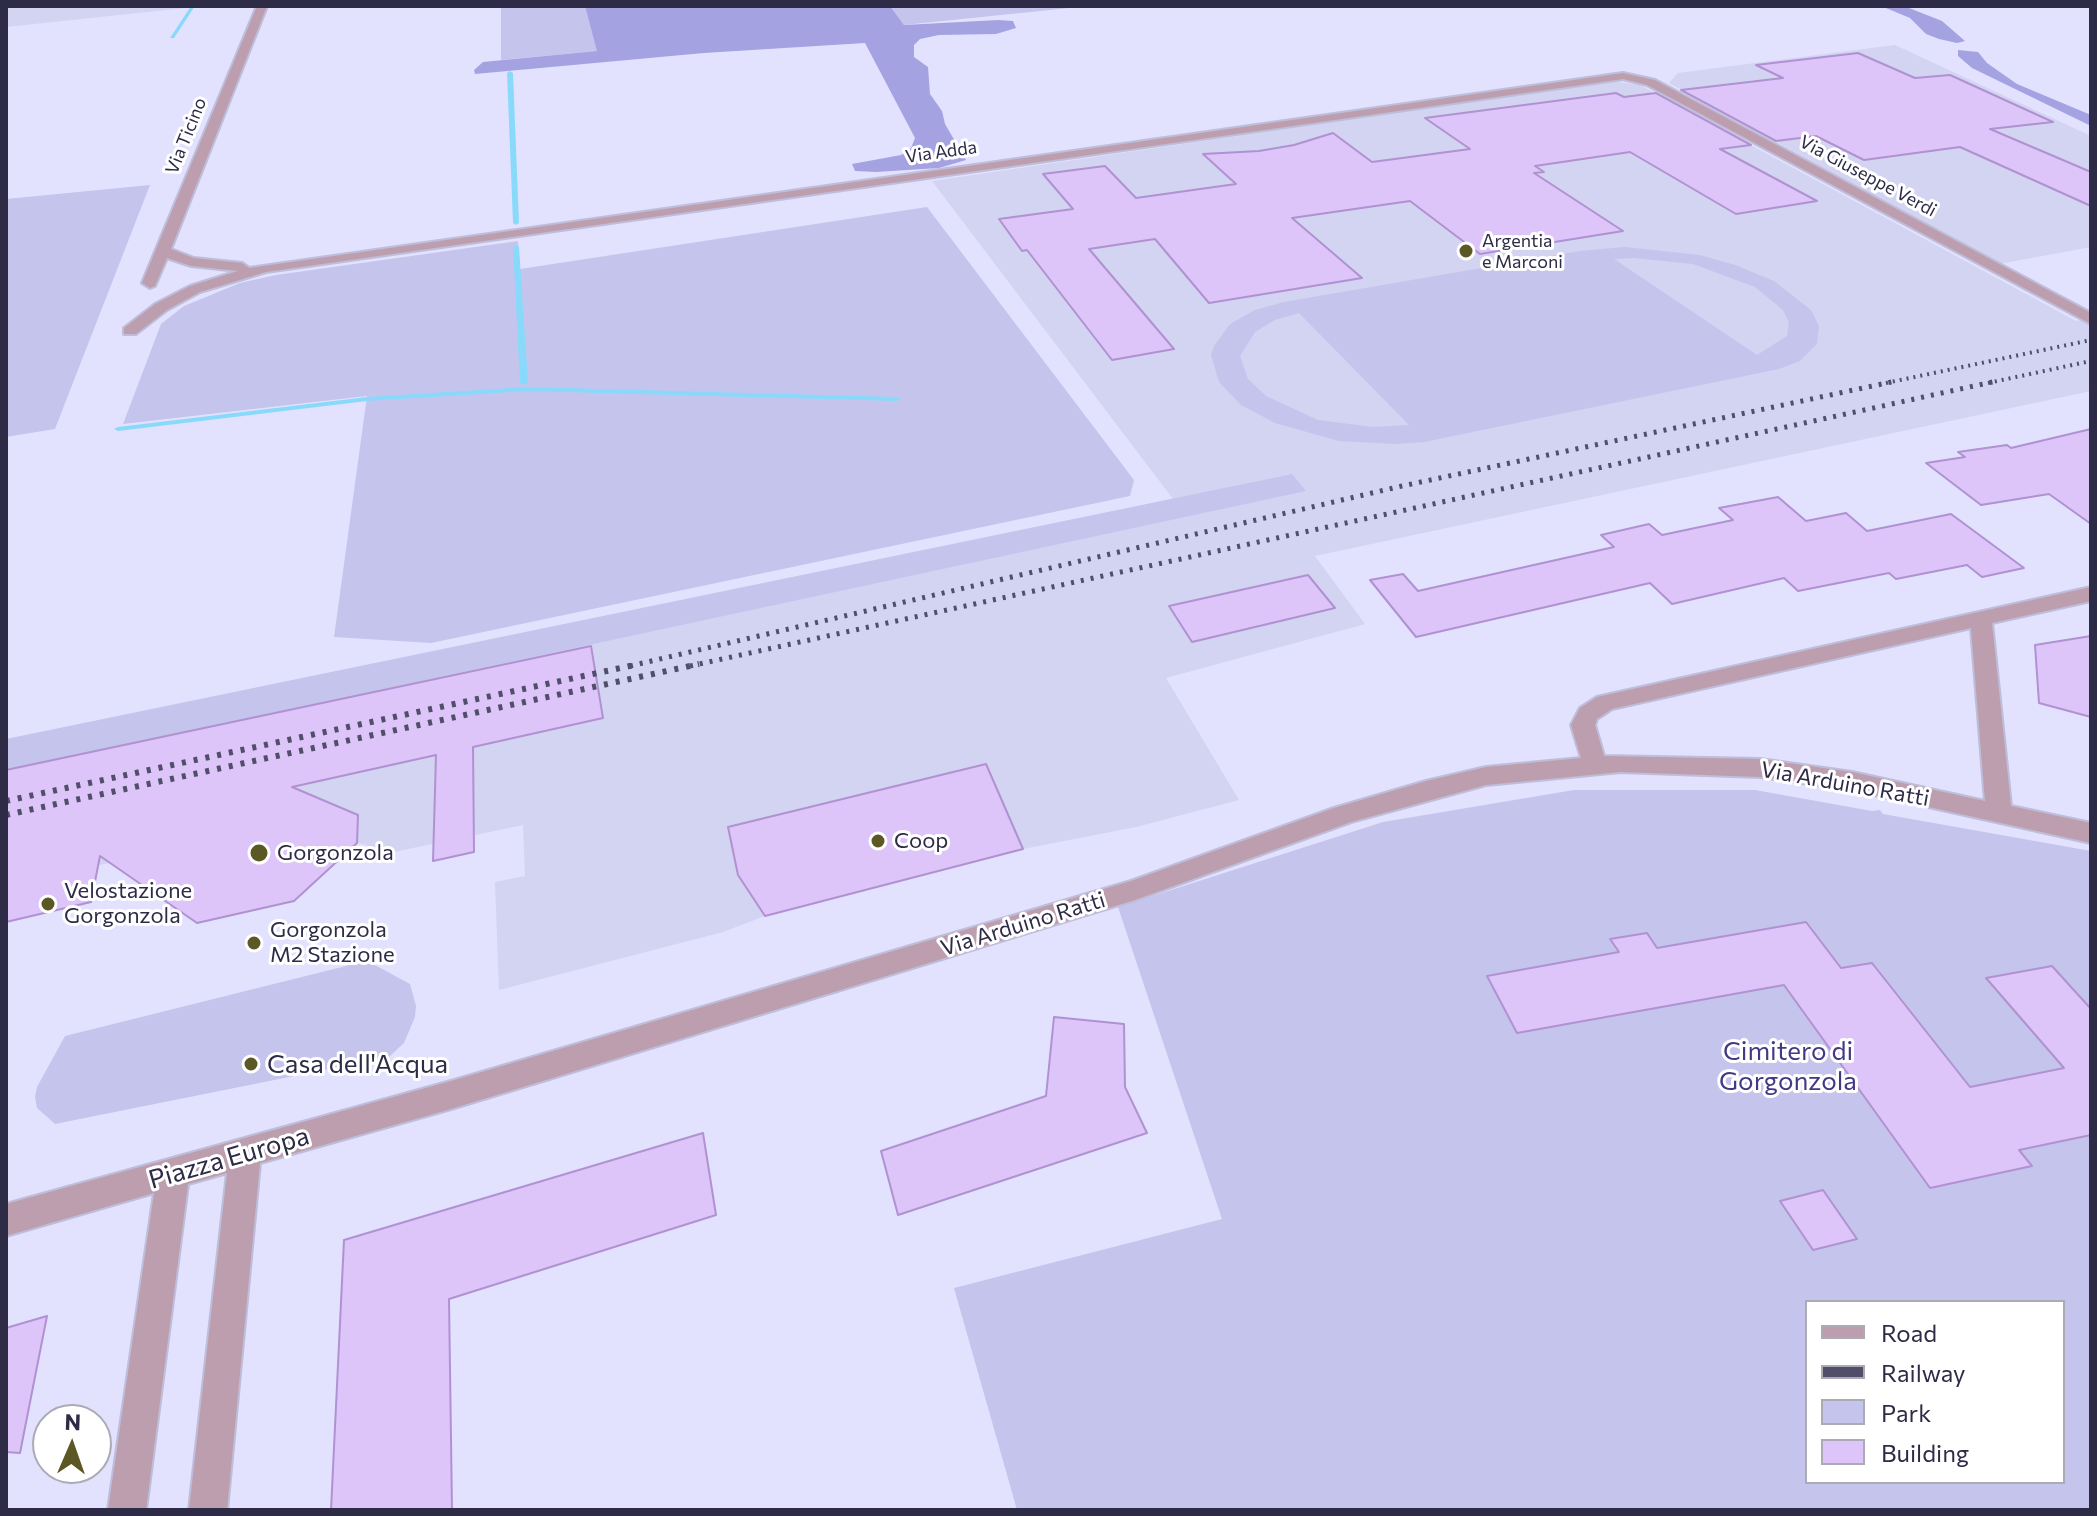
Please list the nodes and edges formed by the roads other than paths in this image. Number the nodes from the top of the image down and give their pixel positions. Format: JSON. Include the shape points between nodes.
{"nodes":[{"id":1,"x":262,"y":6,"type":"edge"},
{"id":2,"x":1623,"y":76,"type":"joint"},
{"id":3,"x":163,"y":251,"type":"junction"},
{"id":4,"x":214,"y":273,"type":"junction"},
{"id":5,"x":150,"y":283,"type":"joint"},
{"id":6,"x":2090,"y":319,"type":"edge"},
{"id":7,"x":130,"y":331,"type":"dead end"},
{"id":8,"x":2091,"y":594,"type":"edge"},
{"id":9,"x":1981,"y":621,"type":"junction"},
{"id":10,"x":1595,"y":764,"type":"junction"},
{"id":11,"x":1999,"y":813,"type":"junction"},
{"id":12,"x":2091,"y":833,"type":"edge"},
{"id":13,"x":451,"y":1095,"type":"joint"},
{"id":14,"x":245,"y":1154,"type":"junction"},
{"id":15,"x":173,"y":1175,"type":"junction"},
{"id":16,"x":6,"y":1220,"type":"edge"},
{"id":17,"x":127,"y":1510,"type":"edge"},
{"id":18,"x":208,"y":1510,"type":"edge"}],
"edges":[{"from":1,"to":3,"type":"street","name":"Via Ticino"},
{"from":2,"to":4,"type":"street","name":"Via Adda"},
{"from":2,"to":6,"type":"street","name":"Via Giuseppe Verdi","via":[[1651,82]]},
{"from":3,"to":4,"type":"street","name":"Via Adda"},
{"from":3,"to":5,"type":"street","name":"Via Ticino"},
{"from":4,"to":5,"type":"street","name":"Via Adda","via":[[179,285]]},
{"from":4,"to":7,"type":"street","name":"Via Adda"},
{"from":8,"to":9,"type":"street"},
{"from":9,"to":10,"type":"street","via":[[1605,703],[1588,714],[1583,725]]},
{"from":9,"to":11,"type":"street"},
{"from":10,"to":11,"type":"street","name":"Via Arduino Ratti","via":[[1777,770]]},
{"from":10,"to":13,"type":"street","name":"Via Arduino Ratti","via":[[1512,772],[1426,790],[1135,890]]},
{"from":11,"to":12,"type":"street","name":"Via Arduino Ratti"},
{"from":13,"to":14,"type":"street","name":"Piazza Europa"},
{"from":14,"to":15,"type":"street","name":"Piazza Europa"},
{"from":14,"to":18,"type":"street"},
{"from":15,"to":16,"type":"street","name":"Piazza Europa"},
{"from":15,"to":17,"type":"street"}]}
